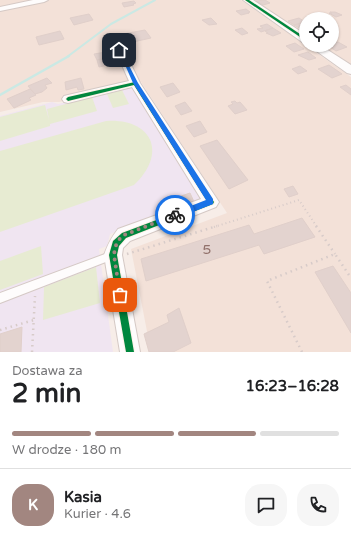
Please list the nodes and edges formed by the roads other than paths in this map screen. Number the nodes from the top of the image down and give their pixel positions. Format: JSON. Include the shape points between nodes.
{"nodes":[{"id":1,"x":44,"y":0,"type":"edge"},
{"id":2,"x":247,"y":0,"type":"edge"},
{"id":3,"x":0,"y":9,"type":"edge"},
{"id":4,"x":299,"y":35,"type":"edge"},
{"id":5,"x":114,"y":38,"type":"dead end"},
{"id":6,"x":324,"y":52,"type":"edge"},
{"id":7,"x":351,"y":70,"type":"edge"},
{"id":8,"x":135,"y":83,"type":"junction"},
{"id":9,"x":68,"y":99,"type":"dead end"},
{"id":10,"x":117,"y":256,"type":"junction"},
{"id":11,"x":0,"y":298,"type":"edge"},
{"id":12,"x":130,"y":352,"type":"edge"}],
"edges":[{"from":1,"to":3,"type":"street"},
{"from":2,"to":4,"type":"street"},
{"from":5,"to":8,"type":"street"},
{"from":6,"to":7,"type":"street"},
{"from":8,"to":9,"type":"street"},
{"from":8,"to":10,"type":"street","via":[[211,202],[124,235],[116,244]]},
{"from":10,"to":11,"type":"lane"},
{"from":10,"to":12,"type":"street"}]}
